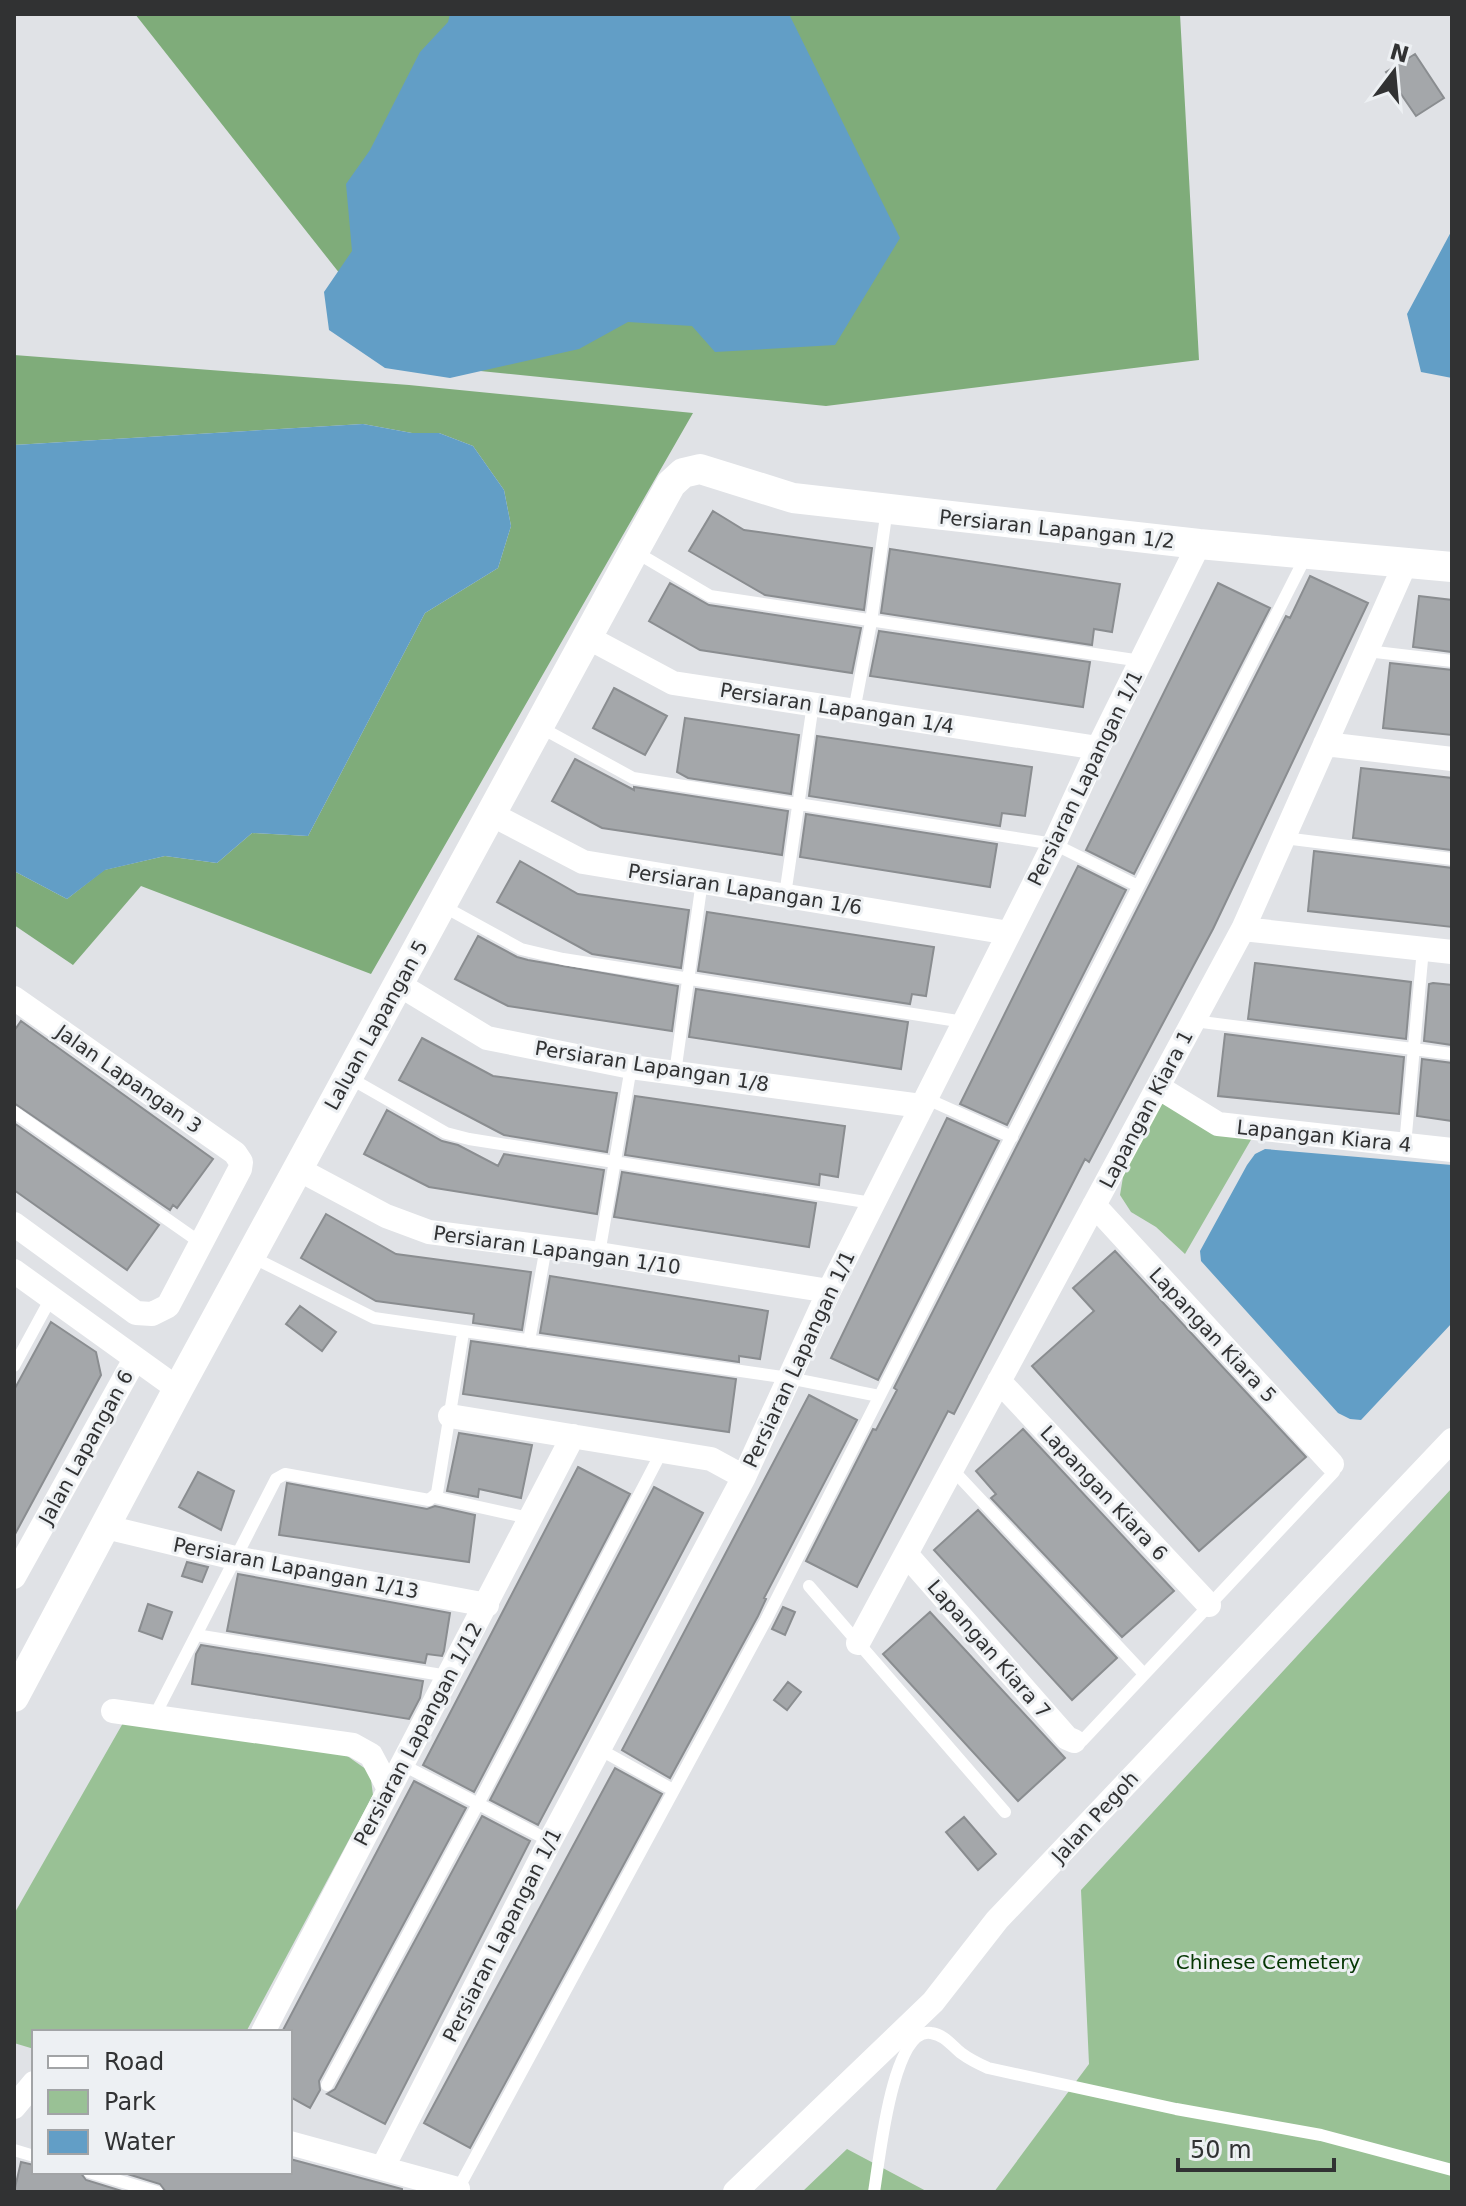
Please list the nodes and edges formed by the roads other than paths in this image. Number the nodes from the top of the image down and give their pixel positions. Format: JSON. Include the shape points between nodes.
{"nodes":[{"id":1,"x":671,"y":484,"type":"joint"},
{"id":2,"x":887,"y":509,"type":"junction"},
{"id":3,"x":1199,"y":544,"type":"junction"},
{"id":4,"x":634,"y":551,"type":"junction"},
{"id":5,"x":1307,"y":554,"type":"junction"},
{"id":6,"x":1406,"y":562,"type":"junction"},
{"id":7,"x":1452,"y":567,"type":"edge"},
{"id":8,"x":871,"y":622,"type":"junction"},
{"id":9,"x":587,"y":637,"type":"junction"},
{"id":10,"x":1367,"y":651,"type":"junction"},
{"id":11,"x":1141,"y":661,"type":"junction"},
{"id":12,"x":1452,"y":661,"type":"edge"},
{"id":13,"x":813,"y":704,"type":"junction"},
{"id":14,"x":854,"y":711,"type":"junction"},
{"id":15,"x":538,"y":726,"type":"junction"},
{"id":16,"x":1325,"y":744,"type":"junction"},
{"id":17,"x":1098,"y":748,"type":"junction"},
{"id":18,"x":1452,"y":759,"type":"edge"},
{"id":19,"x":798,"y":804,"type":"junction"},
{"id":20,"x":491,"y":814,"type":"junction"},
{"id":21,"x":1284,"y":838,"type":"junction"},
{"id":22,"x":1054,"y":844,"type":"junction"},
{"id":23,"x":1452,"y":859,"type":"edge"},
{"id":24,"x":702,"y":881,"type":"junction"},
{"id":25,"x":1138,"y":886,"type":"junction"},
{"id":26,"x":785,"y":895,"type":"junction"},
{"id":27,"x":441,"y":905,"type":"junction"},
{"id":28,"x":1243,"y":929,"type":"junction"},
{"id":29,"x":1009,"y":933,"type":"junction"},
{"id":30,"x":1423,"y":949,"type":"junction"},
{"id":31,"x":1452,"y":952,"type":"edge"},
{"id":32,"x":688,"y":978,"type":"junction"},
{"id":33,"x":398,"y":984,"type":"junction"},
{"id":34,"x":17,"y":1006,"type":"edge"},
{"id":35,"x":1194,"y":1021,"type":"junction"},
{"id":36,"x":964,"y":1022,"type":"junction"},
{"id":37,"x":1413,"y":1049,"type":"junction"},
{"id":38,"x":1452,"y":1054,"type":"edge"},
{"id":39,"x":631,"y":1067,"type":"junction"},
{"id":40,"x":675,"y":1073,"type":"junction"},
{"id":41,"x":348,"y":1076,"type":"junction"},
{"id":42,"x":1158,"y":1087,"type":"junction"},
{"id":43,"x":923,"y":1102,"type":"junction"},
{"id":44,"x":14,"y":1112,"type":"edge"},
{"id":45,"x":1012,"y":1137,"type":"junction"},
{"id":46,"x":1405,"y":1145,"type":"junction"},
{"id":47,"x":1452,"y":1150,"type":"edge"},
{"id":48,"x":614,"y":1163,"type":"junction"},
{"id":49,"x":298,"y":1169,"type":"junction"},
{"id":50,"x":872,"y":1203,"type":"junction"},
{"id":51,"x":1094,"y":1205,"type":"junction"},
{"id":52,"x":14,"y":1224,"type":"edge"},
{"id":53,"x":201,"y":1243,"type":"junction"},
{"id":54,"x":546,"y":1247,"type":"junction"},
{"id":55,"x":599,"y":1254,"type":"junction"},
{"id":56,"x":250,"y":1256,"type":"junction"},
{"id":57,"x":14,"y":1271,"type":"edge"},
{"id":58,"x":829,"y":1291,"type":"junction"},
{"id":59,"x":51,"y":1298,"type":"junction"},
{"id":60,"x":463,"y":1333,"type":"junction"},
{"id":61,"x":529,"y":1341,"type":"junction"},
{"id":62,"x":135,"y":1359,"type":"junction"},
{"id":63,"x":14,"y":1366,"type":"edge"},
{"id":64,"x":789,"y":1378,"type":"junction"},
{"id":65,"x":999,"y":1381,"type":"junction"},
{"id":66,"x":178,"y":1389,"type":"junction"},
{"id":67,"x":879,"y":1396,"type":"junction"},
{"id":68,"x":450,"y":1416,"type":"junction"},
{"id":69,"x":573,"y":1436,"type":"junction"},
{"id":70,"x":1452,"y":1440,"type":"edge"},
{"id":71,"x":662,"y":1451,"type":"junction"},
{"id":72,"x":1332,"y":1464,"type":"joint"},
{"id":73,"x":952,"y":1469,"type":"junction"},
{"id":74,"x":744,"y":1477,"type":"junction"},
{"id":75,"x":434,"y":1497,"type":"junction"},
{"id":76,"x":529,"y":1518,"type":"junction"},
{"id":77,"x":106,"y":1527,"type":"junction"},
{"id":78,"x":906,"y":1554,"type":"junction"},
{"id":79,"x":235,"y":1558,"type":"junction"},
{"id":80,"x":14,"y":1577,"type":"edge"},
{"id":81,"x":809,"y":1586,"type":"dead end"},
{"id":82,"x":487,"y":1605,"type":"junction"},
{"id":83,"x":1209,"y":1605,"type":"junction"},
{"id":84,"x":196,"y":1635,"type":"junction"},
{"id":85,"x":858,"y":1643,"type":"junction"},
{"id":86,"x":1144,"y":1674,"type":"junction"},
{"id":87,"x":448,"y":1676,"type":"junction"},
{"id":88,"x":18,"y":1682,"type":"edge"},
{"id":89,"x":113,"y":1711,"type":"dead end"},
{"id":90,"x":154,"y":1717,"type":"junction"},
{"id":91,"x":1074,"y":1741,"type":"joint"},
{"id":92,"x":599,"y":1749,"type":"junction"},
{"id":93,"x":401,"y":1764,"type":"junction"},
{"id":94,"x":389,"y":1789,"type":"junction"},
{"id":95,"x":673,"y":1790,"type":"junction"},
{"id":96,"x":478,"y":1804,"type":"junction"},
{"id":97,"x":1005,"y":1812,"type":"dead end"},
{"id":98,"x":550,"y":1841,"type":"junction"},
{"id":99,"x":264,"y":2030,"type":"edge"},
{"id":100,"x":32,"y":2085,"type":"edge"},
{"id":101,"x":327,"y":2085,"type":"dead end"},
{"id":102,"x":14,"y":2107,"type":"edge"},
{"id":103,"x":292,"y":2144,"type":"edge"},
{"id":104,"x":383,"y":2167,"type":"junction"},
{"id":105,"x":1452,"y":2170,"type":"edge"},
{"id":106,"x":96,"y":2174,"type":"edge"},
{"id":107,"x":458,"y":2189,"type":"joint"},
{"id":108,"x":157,"y":2192,"type":"edge"},
{"id":109,"x":735,"y":2192,"type":"edge"},
{"id":110,"x":874,"y":2192,"type":"edge"}],
"edges":[{"from":1,"to":2,"type":"street","name":"Persiaran Lapangan 1/2","via":[[683,473],[700,469],[793,498]]},
{"from":1,"to":4,"type":"street","name":"Laluan Lapangan 5"},
{"from":2,"to":3,"type":"street","name":"Persiaran Lapangan 1/2"},
{"from":2,"to":8,"type":"lane"},
{"from":3,"to":5,"type":"street","name":"Persiaran Lapangan 1/2"},
{"from":3,"to":11,"type":"street","name":"Persiaran Lapangan 1/1"},
{"from":4,"to":8,"type":"lane","via":[[710,596]]},
{"from":4,"to":9,"type":"street","name":"Laluan Lapangan 5"},
{"from":5,"to":6,"type":"street","name":"Persiaran Lapangan 1/2"},
{"from":5,"to":25,"type":"lane"},
{"from":6,"to":7,"type":"street","name":"Persiaran Lapangan 1/2"},
{"from":6,"to":10,"type":"street","name":"Lapangan Kiara 1"},
{"from":8,"to":11,"type":"lane"},
{"from":8,"to":14,"type":"lane"},
{"from":9,"to":13,"type":"street","name":"Persiaran Lapangan 1/4","via":[[673,683]]},
{"from":9,"to":15,"type":"street","name":"Laluan Lapangan 5"},
{"from":10,"to":12,"type":"lane"},
{"from":10,"to":16,"type":"street","name":"Lapangan Kiara 1"},
{"from":11,"to":17,"type":"street","name":"Persiaran Lapangan 1/1"},
{"from":13,"to":14,"type":"street","name":"Persiaran Lapangan 1/4"},
{"from":13,"to":19,"type":"lane"},
{"from":14,"to":17,"type":"street","name":"Persiaran Lapangan 1/4"},
{"from":15,"to":19,"type":"lane","via":[[633,778]]},
{"from":15,"to":20,"type":"street","name":"Laluan Lapangan 5"},
{"from":16,"to":18,"type":"street"},
{"from":16,"to":21,"type":"street","name":"Lapangan Kiara 1"},
{"from":17,"to":22,"type":"street","name":"Persiaran Lapangan 1/1"},
{"from":19,"to":22,"type":"lane"},
{"from":19,"to":26,"type":"lane"},
{"from":20,"to":24,"type":"street","name":"Persiaran Lapangan 1/6","via":[[583,862]]},
{"from":20,"to":27,"type":"street","name":"Laluan Lapangan 5"},
{"from":21,"to":23,"type":"lane"},
{"from":21,"to":28,"type":"street","name":"Lapangan Kiara 1"},
{"from":22,"to":25,"type":"lane"},
{"from":22,"to":29,"type":"street","name":"Persiaran Lapangan 1/1"},
{"from":24,"to":26,"type":"street","name":"Persiaran Lapangan 1/6"},
{"from":24,"to":32,"type":"lane"},
{"from":25,"to":45,"type":"lane"},
{"from":26,"to":29,"type":"street","name":"Persiaran Lapangan 1/6"},
{"from":27,"to":32,"type":"lane","via":[[521,949]]},
{"from":27,"to":33,"type":"street","name":"Laluan Lapangan 5"},
{"from":28,"to":30,"type":"street"},
{"from":28,"to":35,"type":"street","name":"Lapangan Kiara 1"},
{"from":29,"to":36,"type":"street","name":"Persiaran Lapangan 1/1"},
{"from":30,"to":31,"type":"street"},
{"from":30,"to":37,"type":"lane"},
{"from":32,"to":36,"type":"lane"},
{"from":32,"to":40,"type":"lane"},
{"from":33,"to":39,"type":"street","name":"Persiaran Lapangan 1/8","via":[[487,1038]]},
{"from":33,"to":41,"type":"street","name":"Laluan Lapangan 5"},
{"from":34,"to":53,"type":"street","name":"Jalan Lapangan 3","via":[[235,1153],[240,1169]]},
{"from":35,"to":37,"type":"lane"},
{"from":35,"to":42,"type":"street","name":"Lapangan Kiara 1"},
{"from":36,"to":43,"type":"street","name":"Persiaran Lapangan 1/1"},
{"from":37,"to":38,"type":"lane"},
{"from":37,"to":46,"type":"lane"},
{"from":39,"to":40,"type":"street","name":"Persiaran Lapangan 1/8"},
{"from":39,"to":48,"type":"lane"},
{"from":40,"to":43,"type":"street","name":"Persiaran Lapangan 1/8"},
{"from":41,"to":48,"type":"lane","via":[[446,1133]]},
{"from":41,"to":49,"type":"street","name":"Laluan Lapangan 5"},
{"from":42,"to":46,"type":"street","name":"Lapangan Kiara 4","via":[[1218,1124]]},
{"from":42,"to":51,"type":"street","name":"Lapangan Kiara 1"},
{"from":43,"to":45,"type":"lane"},
{"from":43,"to":50,"type":"street","name":"Persiaran Lapangan 1/1"},
{"from":44,"to":53,"type":"lane"},
{"from":45,"to":67,"type":"lane"},
{"from":46,"to":47,"type":"street","name":"Lapangan Kiara 4"},
{"from":48,"to":50,"type":"lane"},
{"from":48,"to":55,"type":"lane"},
{"from":49,"to":54,"type":"street","name":"Persiaran Lapangan 1/10","via":[[386,1216],[429,1232]]},
{"from":49,"to":56,"type":"street","name":"Laluan Lapangan 5"},
{"from":50,"to":58,"type":"street","name":"Persiaran Lapangan 1/1"},
{"from":51,"to":65,"type":"street","name":"Lapangan Kiara 1"},
{"from":51,"to":72,"type":"street","name":"Lapangan Kiara 5"},
{"from":52,"to":53,"type":"street","via":[[136,1313],[152,1314],[168,1306]]},
{"from":54,"to":55,"type":"street","name":"Persiaran Lapangan 1/10"},
{"from":54,"to":61,"type":"lane"},
{"from":55,"to":58,"type":"street","name":"Persiaran Lapangan 1/10"},
{"from":56,"to":60,"type":"lane","via":[[374,1318]]},
{"from":56,"to":66,"type":"street","name":"Laluan Lapangan 5"},
{"from":57,"to":59,"type":"street"},
{"from":58,"to":64,"type":"street","name":"Persiaran Lapangan 1/1"},
{"from":59,"to":62,"type":"street"},
{"from":59,"to":63,"type":"lane"},
{"from":60,"to":61,"type":"lane"},
{"from":60,"to":68,"type":"lane"},
{"from":61,"to":64,"type":"lane"},
{"from":62,"to":66,"type":"street"},
{"from":62,"to":80,"type":"street","name":"Jalan Lapangan 6"},
{"from":64,"to":67,"type":"lane"},
{"from":64,"to":74,"type":"street","name":"Persiaran Lapangan 1/1"},
{"from":65,"to":73,"type":"street","name":"Lapangan Kiara 1"},
{"from":65,"to":83,"type":"street","name":"Lapangan Kiara 6"},
{"from":66,"to":77,"type":"street","name":"Laluan Lapangan 5"},
{"from":67,"to":95,"type":"lane"},
{"from":68,"to":69,"type":"street"},
{"from":68,"to":75,"type":"lane"},
{"from":69,"to":71,"type":"street"},
{"from":69,"to":76,"type":"street","name":"Persiaran Lapangan 1/12"},
{"from":70,"to":109,"type":"street","name":"Jalan Pegoh","via":[[997,1920],[933,2002]]},
{"from":71,"to":74,"type":"street","via":[[711,1459]]},
{"from":71,"to":96,"type":"lane"},
{"from":72,"to":83,"type":"lane","via":[[1334,1472]]},
{"from":73,"to":78,"type":"street","name":"Lapangan Kiara 1"},
{"from":73,"to":86,"type":"lane"},
{"from":74,"to":92,"type":"street","name":"Persiaran Lapangan 1/1"},
{"from":75,"to":76,"type":"lane"},
{"from":75,"to":79,"type":"lane","via":[[285,1474],[276,1479]]},
{"from":76,"to":82,"type":"street","name":"Persiaran Lapangan 1/12"},
{"from":77,"to":79,"type":"street","name":"Persiaran Lapangan 1/13"},
{"from":77,"to":88,"type":"street","name":"Laluan Lapangan 5"},
{"from":78,"to":85,"type":"street","name":"Lapangan Kiara 1"},
{"from":78,"to":91,"type":"street","name":"Lapangan Kiara 7"},
{"from":79,"to":82,"type":"street","name":"Persiaran Lapangan 1/13"},
{"from":79,"to":84,"type":"lane"},
{"from":81,"to":85,"type":"lane"},
{"from":82,"to":87,"type":"street","name":"Persiaran Lapangan 1/12"},
{"from":83,"to":86,"type":"lane"},
{"from":84,"to":87,"type":"lane"},
{"from":84,"to":90,"type":"lane"},
{"from":85,"to":97,"type":"lane"},
{"from":86,"to":91,"type":"lane","via":[[1082,1741]]},
{"from":87,"to":93,"type":"street","name":"Persiaran Lapangan 1/12"},
{"from":89,"to":90,"type":"street"},
{"from":90,"to":94,"type":"street","via":[[353,1745],[371,1755]]},
{"from":92,"to":95,"type":"lane"},
{"from":92,"to":98,"type":"street","name":"Persiaran Lapangan 1/1"},
{"from":93,"to":94,"type":"street","name":"Persiaran Lapangan 1/12"},
{"from":93,"to":96,"type":"lane"},
{"from":94,"to":99,"type":"street","name":"Persiaran Lapangan 1/12"},
{"from":95,"to":107,"type":"lane"},
{"from":96,"to":98,"type":"lane"},
{"from":96,"to":101,"type":"lane"},
{"from":98,"to":104,"type":"street","name":"Persiaran Lapangan 1/1"},
{"from":100,"to":102,"type":"street"},
{"from":103,"to":104,"type":"street"},
{"from":104,"to":107,"type":"street"},
{"from":105,"to":110,"type":"lane","via":[[1321,2135],[988,2068],[943,2036],[927,2032],[916,2035],[907,2047],[890,2095]]},
{"from":106,"to":108,"type":"lane"}]}
